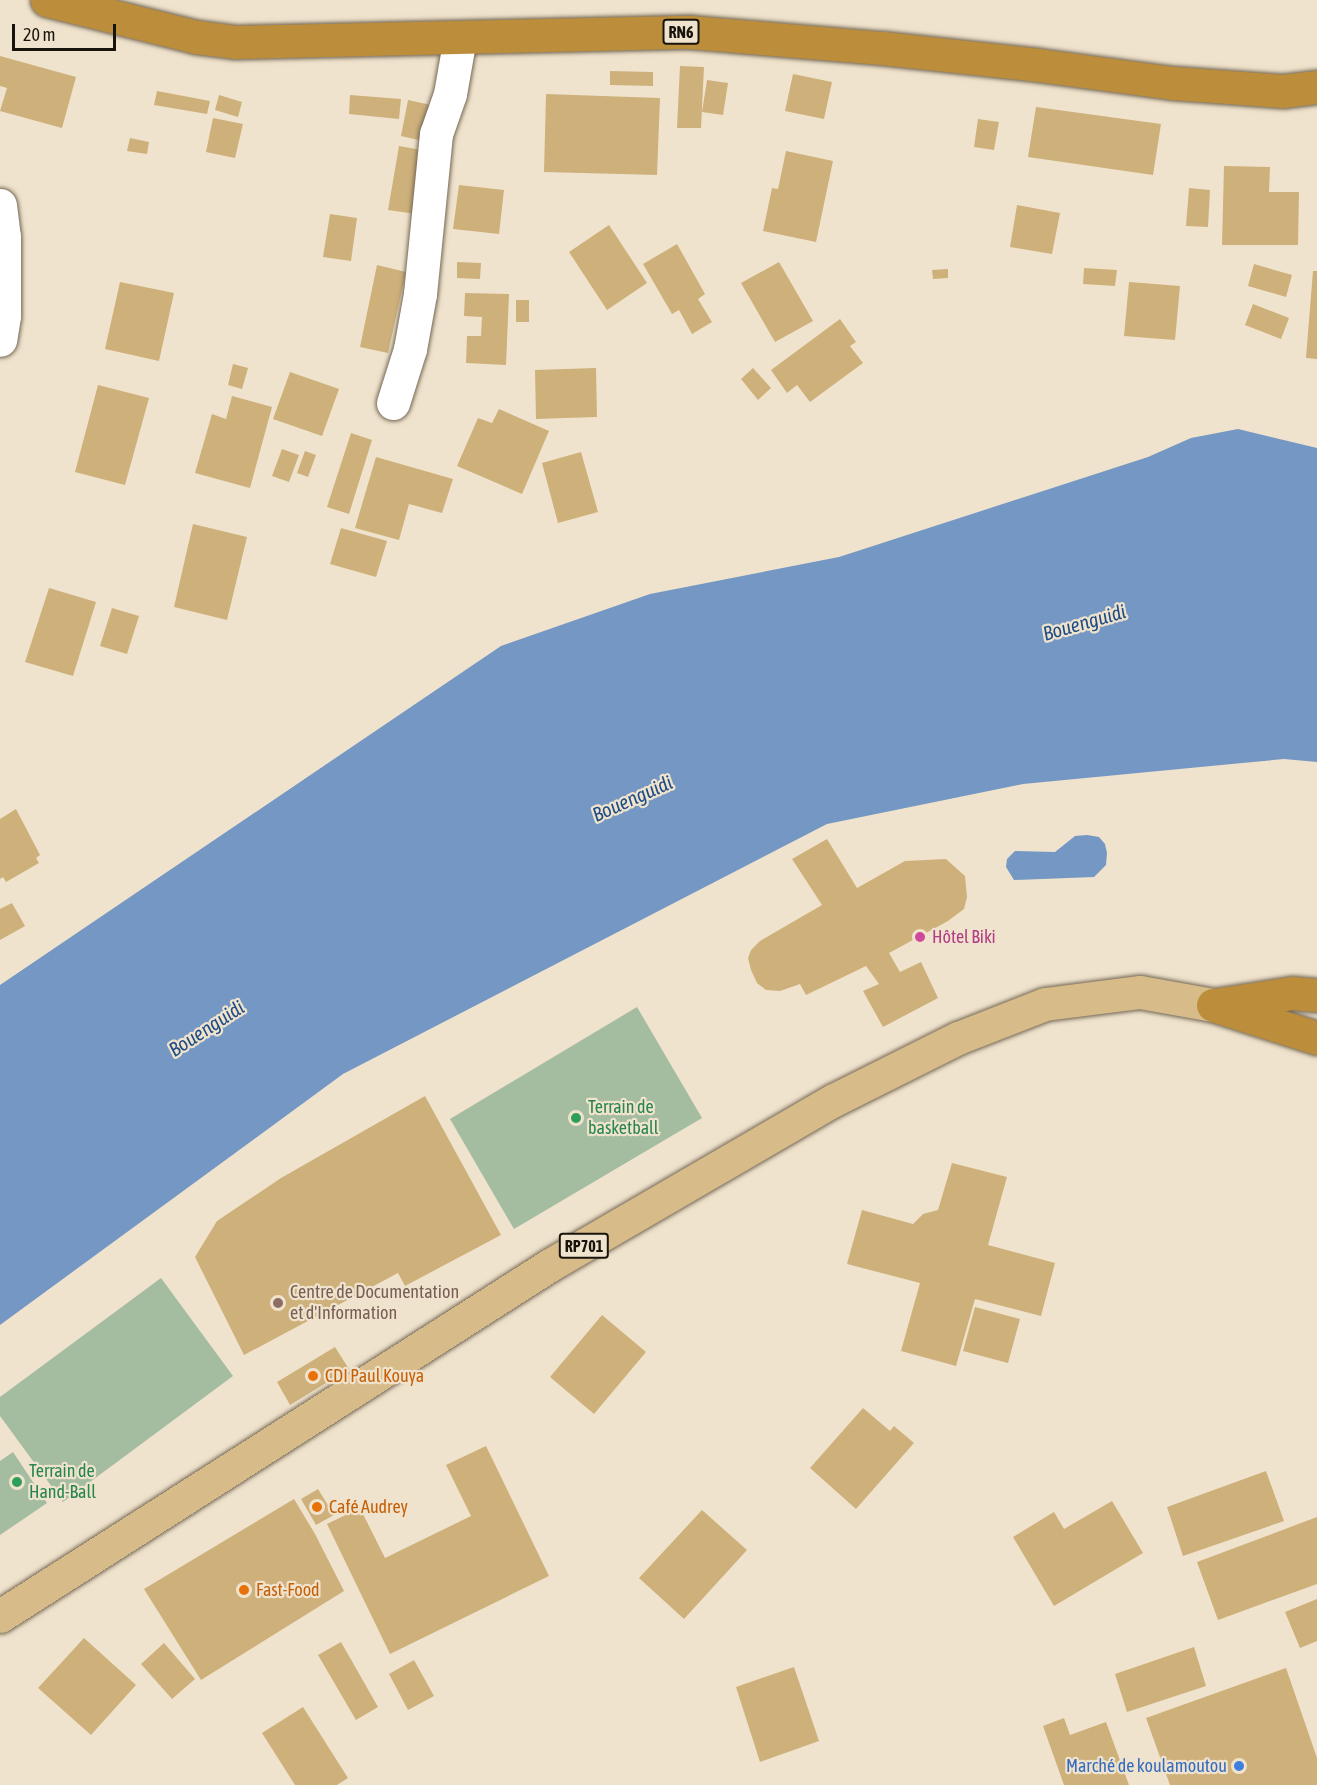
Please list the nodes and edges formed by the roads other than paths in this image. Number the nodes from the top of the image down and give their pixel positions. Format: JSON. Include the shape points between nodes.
{"nodes":[{"id":1,"x":47,"y":0,"type":"edge"},
{"id":2,"x":460,"y":37,"type":"junction"},
{"id":3,"x":1317,"y":87,"type":"edge"},
{"id":4,"x":0,"y":205,"type":"edge"},
{"id":5,"x":0,"y":340,"type":"edge"},
{"id":6,"x":393,"y":403,"type":"dead end"},
{"id":7,"x":1317,"y":994,"type":"edge"},
{"id":8,"x":1213,"y":1005,"type":"junction"},
{"id":9,"x":1317,"y":1006,"type":"edge"},
{"id":10,"x":1317,"y":1032,"type":"edge"},
{"id":11,"x":1317,"y":1038,"type":"edge"},
{"id":12,"x":0,"y":1616,"type":"edge"}],
"edges":[{"from":1,"to":2,"type":"highway","number":"RN6","via":[[196,37],[235,42]]},
{"from":2,"to":3,"type":"highway","number":"RN6","via":[[690,32],[1038,64],[1173,83],[1282,91]]},
{"from":2,"to":6,"type":"street","via":[[450,94],[436,134],[410,349]]},
{"from":4,"to":5,"type":"street","via":[[4,236],[4,316]]},
{"from":7,"to":8,"type":"highway","via":[[1292,993]]},
{"from":8,"to":11,"type":"highway"},
{"from":8,"to":12,"type":"main road","number":"RP701","via":[[1140,992],[1045,1004],[958,1038],[865,1085],[550,1265]]},
{"from":9,"to":10,"type":"highway"}]}
